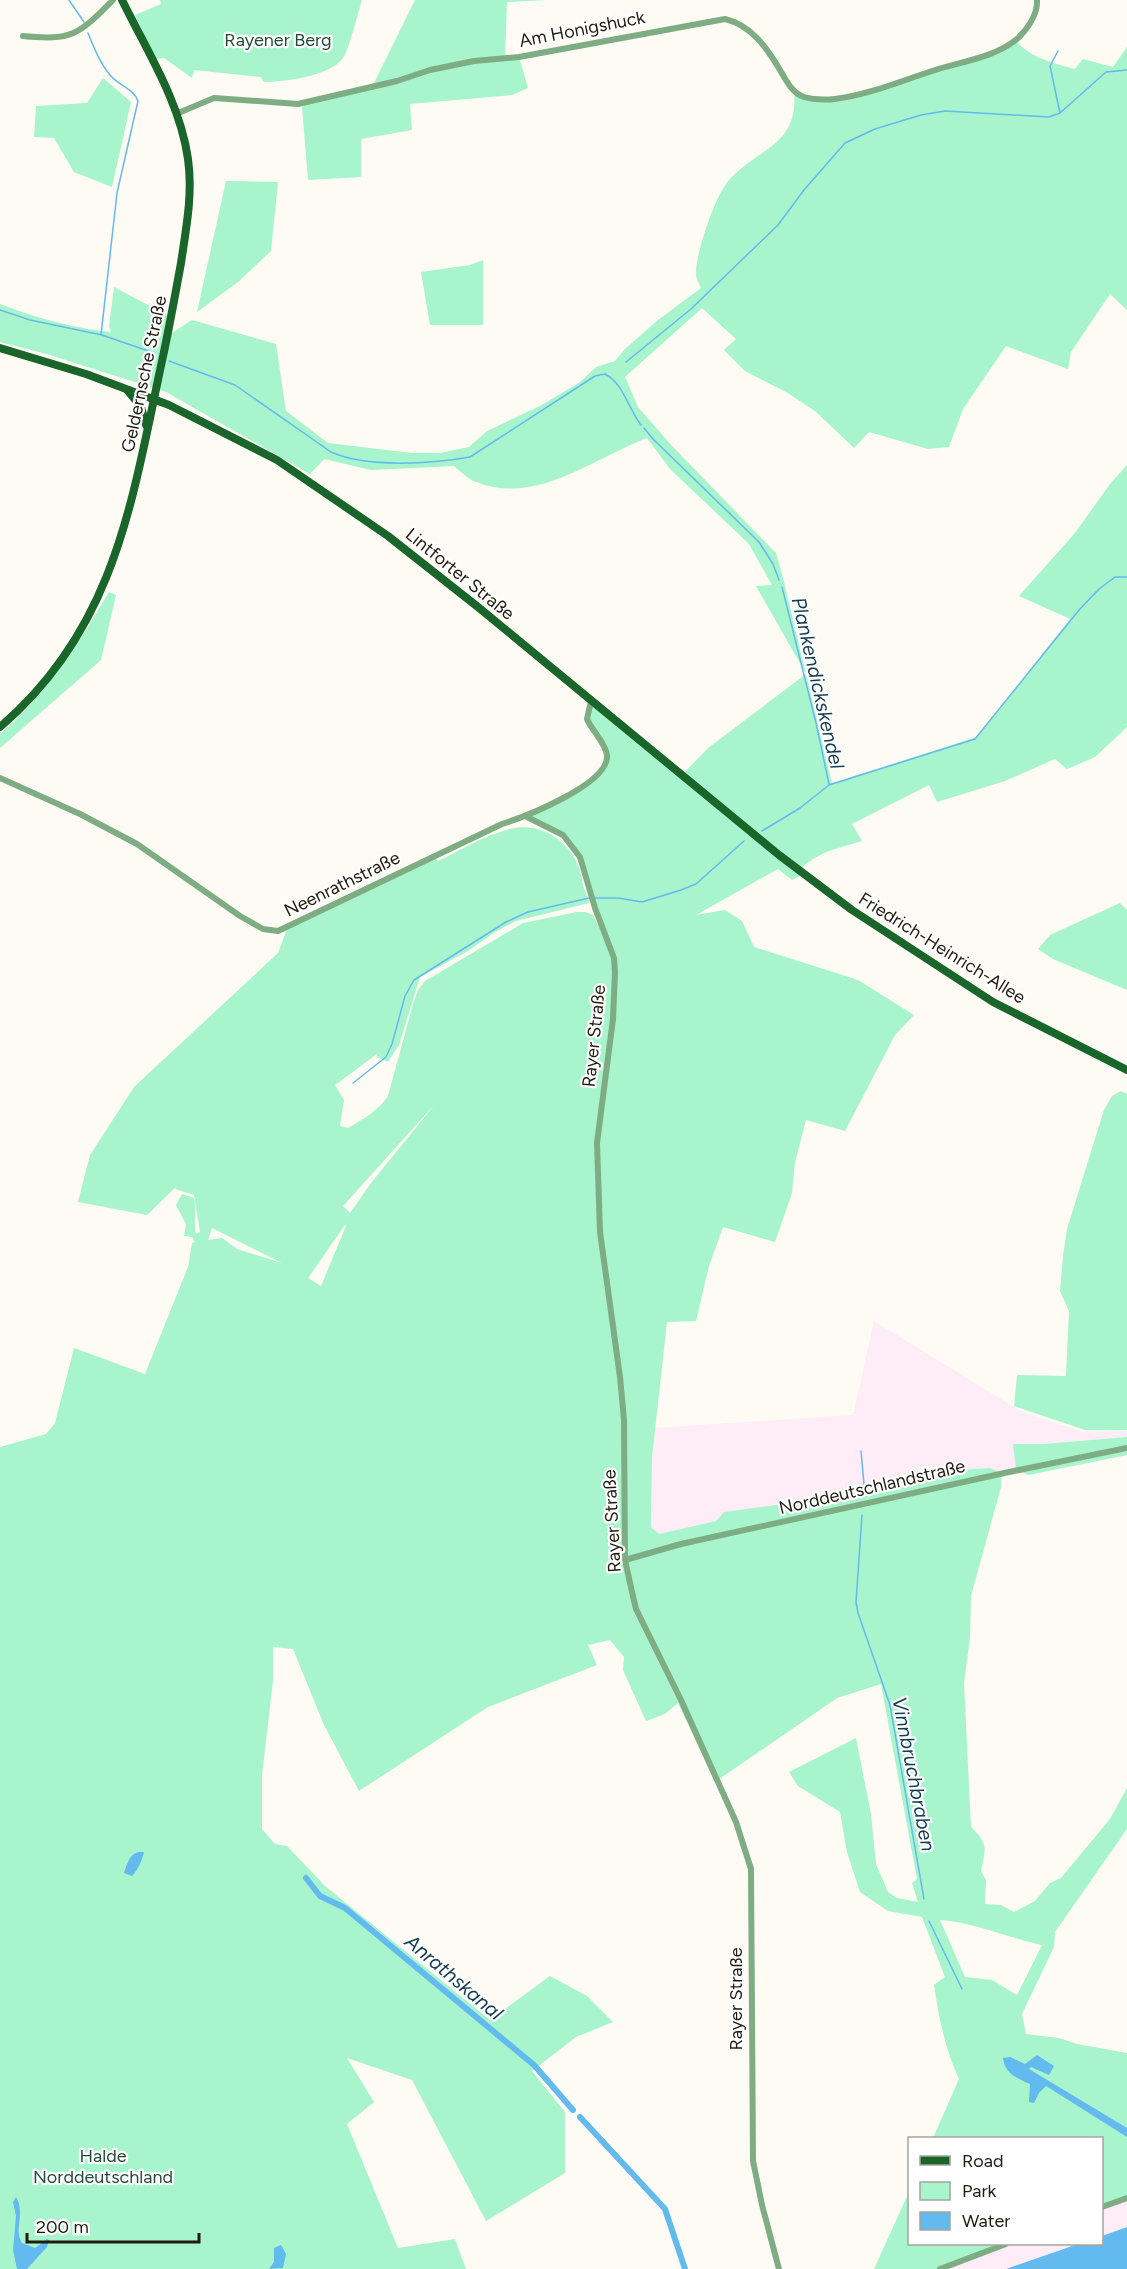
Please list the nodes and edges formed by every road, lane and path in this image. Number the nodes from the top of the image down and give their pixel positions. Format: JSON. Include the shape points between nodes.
{"nodes":[{"id":1,"x":113,"y":0,"type":"edge"},
{"id":2,"x":122,"y":0,"type":"edge"},
{"id":3,"x":1038,"y":0,"type":"edge"},
{"id":4,"x":23,"y":36,"type":"dead end"},
{"id":5,"x":176,"y":114,"type":"junction"},
{"id":6,"x":0,"y":348,"type":"edge"},
{"id":7,"x":125,"y":388,"type":"junction"},
{"id":8,"x":155,"y":399,"type":"junction"},
{"id":9,"x":147,"y":430,"type":"junction"},
{"id":10,"x":591,"y":701,"type":"junction"},
{"id":11,"x":0,"y":727,"type":"edge"},
{"id":12,"x":0,"y":778,"type":"edge"},
{"id":13,"x":526,"y":817,"type":"junction"},
{"id":14,"x":750,"y":831,"type":"joint"},
{"id":15,"x":1127,"y":1070,"type":"edge"},
{"id":16,"x":1127,"y":1448,"type":"edge"},
{"id":17,"x":626,"y":1560,"type":"junction"},
{"id":18,"x":1127,"y":2198,"type":"edge"},
{"id":19,"x":1103,"y":2207,"type":"edge"},
{"id":20,"x":1003,"y":2245,"type":"edge"},
{"id":21,"x":779,"y":2269,"type":"edge"},
{"id":22,"x":940,"y":2269,"type":"edge"}],
"edges":[{"from":1,"to":4,"type":"street","via":[[79,32],[58,38]]},
{"from":2,"to":5,"type":"main road","name":"Geldernsche Straße"},
{"from":3,"to":5,"type":"street","name":"Am Honigshuck","via":[[1023,33],[997,52],[835,99],[811,98],[794,91],[761,43],[740,24],[725,19],[530,55],[474,61],[299,104],[214,98]]},
{"from":5,"to":8,"type":"main road","name":"Geldernsche Straße","via":[[188,159],[189,206]]},
{"from":6,"to":7,"type":"main road","name":"Lintforter Straße"},
{"from":7,"to":8,"type":"main road","name":"Lintforter Straße"},
{"from":7,"to":9,"type":"main road","via":[[141,407]]},
{"from":8,"to":9,"type":"main road","name":"Geldernsche Straße"},
{"from":8,"to":10,"type":"main road","name":"Lintforter Straße","via":[[277,460],[333,497],[397,543]]},
{"from":9,"to":11,"type":"main road","name":"Geldernsche Straße","via":[[128,520],[102,590],[80,632],[49,677]]},
{"from":10,"to":13,"type":"street","name":"Neenrathstraße","via":[[587,719],[606,752],[605,765],[573,793]]},
{"from":10,"to":14,"type":"main road","name":"Lintforter Straße"},
{"from":12,"to":13,"type":"street","name":"Neenrathstraße","via":[[137,844],[240,916],[269,931],[283,929],[502,824]]},
{"from":13,"to":17,"type":"street","name":"Rayer Straße","via":[[572,844],[580,857],[614,958],[613,1019],[597,1163],[600,1232],[623,1409]]},
{"from":14,"to":15,"type":"main road","name":"Friedrich-Heinrich-Allee","via":[[918,955],[993,1002]]},
{"from":16,"to":17,"type":"street","name":"Norddeutschlandstraße"},
{"from":17,"to":21,"type":"street","name":"Rayer Straße","via":[[636,1609],[736,1822],[751,1869],[753,2161]]},
{"from":18,"to":19,"type":"street"},
{"from":20,"to":22,"type":"street"}]}
